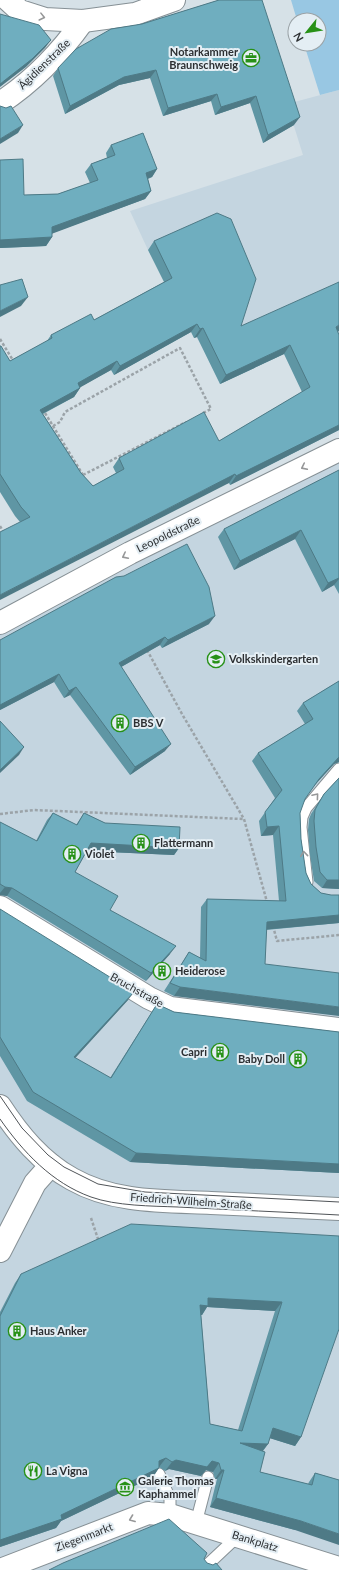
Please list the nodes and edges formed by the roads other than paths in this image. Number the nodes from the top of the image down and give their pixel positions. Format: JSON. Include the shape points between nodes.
{"nodes":[{"id":1,"x":8,"y":0,"type":"edge"},
{"id":2,"x":174,"y":0,"type":"edge"},
{"id":3,"x":83,"y":21,"type":"junction"},
{"id":4,"x":0,"y":103,"type":"edge"},
{"id":5,"x":339,"y":450,"type":"edge"},
{"id":6,"x":0,"y":623,"type":"edge"},
{"id":7,"x":339,"y":769,"type":"edge"},
{"id":8,"x":314,"y":892,"type":"edge"},
{"id":9,"x":0,"y":907,"type":"edge"},
{"id":10,"x":339,"y":1029,"type":"edge"},
{"id":11,"x":0,"y":1106,"type":"edge"},
{"id":12,"x":51,"y":1165,"type":"junction"},
{"id":13,"x":339,"y":1209,"type":"edge"},
{"id":14,"x":0,"y":1251,"type":"edge"},
{"id":15,"x":159,"y":1474,"type":"edge"},
{"id":16,"x":208,"y":1477,"type":"edge"},
{"id":17,"x":170,"y":1515,"type":"junction"},
{"id":18,"x":196,"y":1523,"type":"junction"},
{"id":19,"x":238,"y":1536,"type":"junction"},
{"id":20,"x":205,"y":1567,"type":"edge"},
{"id":21,"x":339,"y":1568,"type":"edge"},
{"id":22,"x":0,"y":1570,"type":"edge"}],
"edges":[{"from":1,"to":3,"type":"street","one_way":true,"via":[[20,11],[45,19]]},
{"from":2,"to":3,"type":"street","via":[[135,14]]},
{"from":3,"to":4,"type":"street","name":"Ägidienstraße","via":[[68,42],[40,70]]},
{"from":5,"to":6,"type":"street","name":"Leopoldstraße","one_way":true,"via":[[124,556]]},
{"from":8,"to":7,"type":"lane","one_way":true,"via":[[306,878],[302,817],[306,808]]},
{"from":9,"to":10,"type":"street","name":"Bruchstraße","via":[[149,998],[170,1008]]},
{"from":11,"to":12,"type":"street","name":"Friedrich-Wilhelm-Straße","via":[[23,1140]]},
{"from":12,"to":13,"type":"street","name":"Friedrich-Wilhelm-Straße","via":[[72,1180],[104,1193],[144,1200]]},
{"from":12,"to":14,"type":"street","via":[[35,1183]]},
{"from":15,"to":17,"type":"lane","via":[[170,1499]]},
{"from":16,"to":18,"type":"lane"},
{"from":17,"to":18,"type":"street","name":"Bankplatz"},
{"from":17,"to":22,"type":"street","name":"Ziegenmarkt","one_way":true,"via":[[148,1513]]},
{"from":18,"to":19,"type":"street","name":"Bankplatz"},
{"from":19,"to":20,"type":"lane"},
{"from":19,"to":21,"type":"street","name":"Bankplatz"}]}
